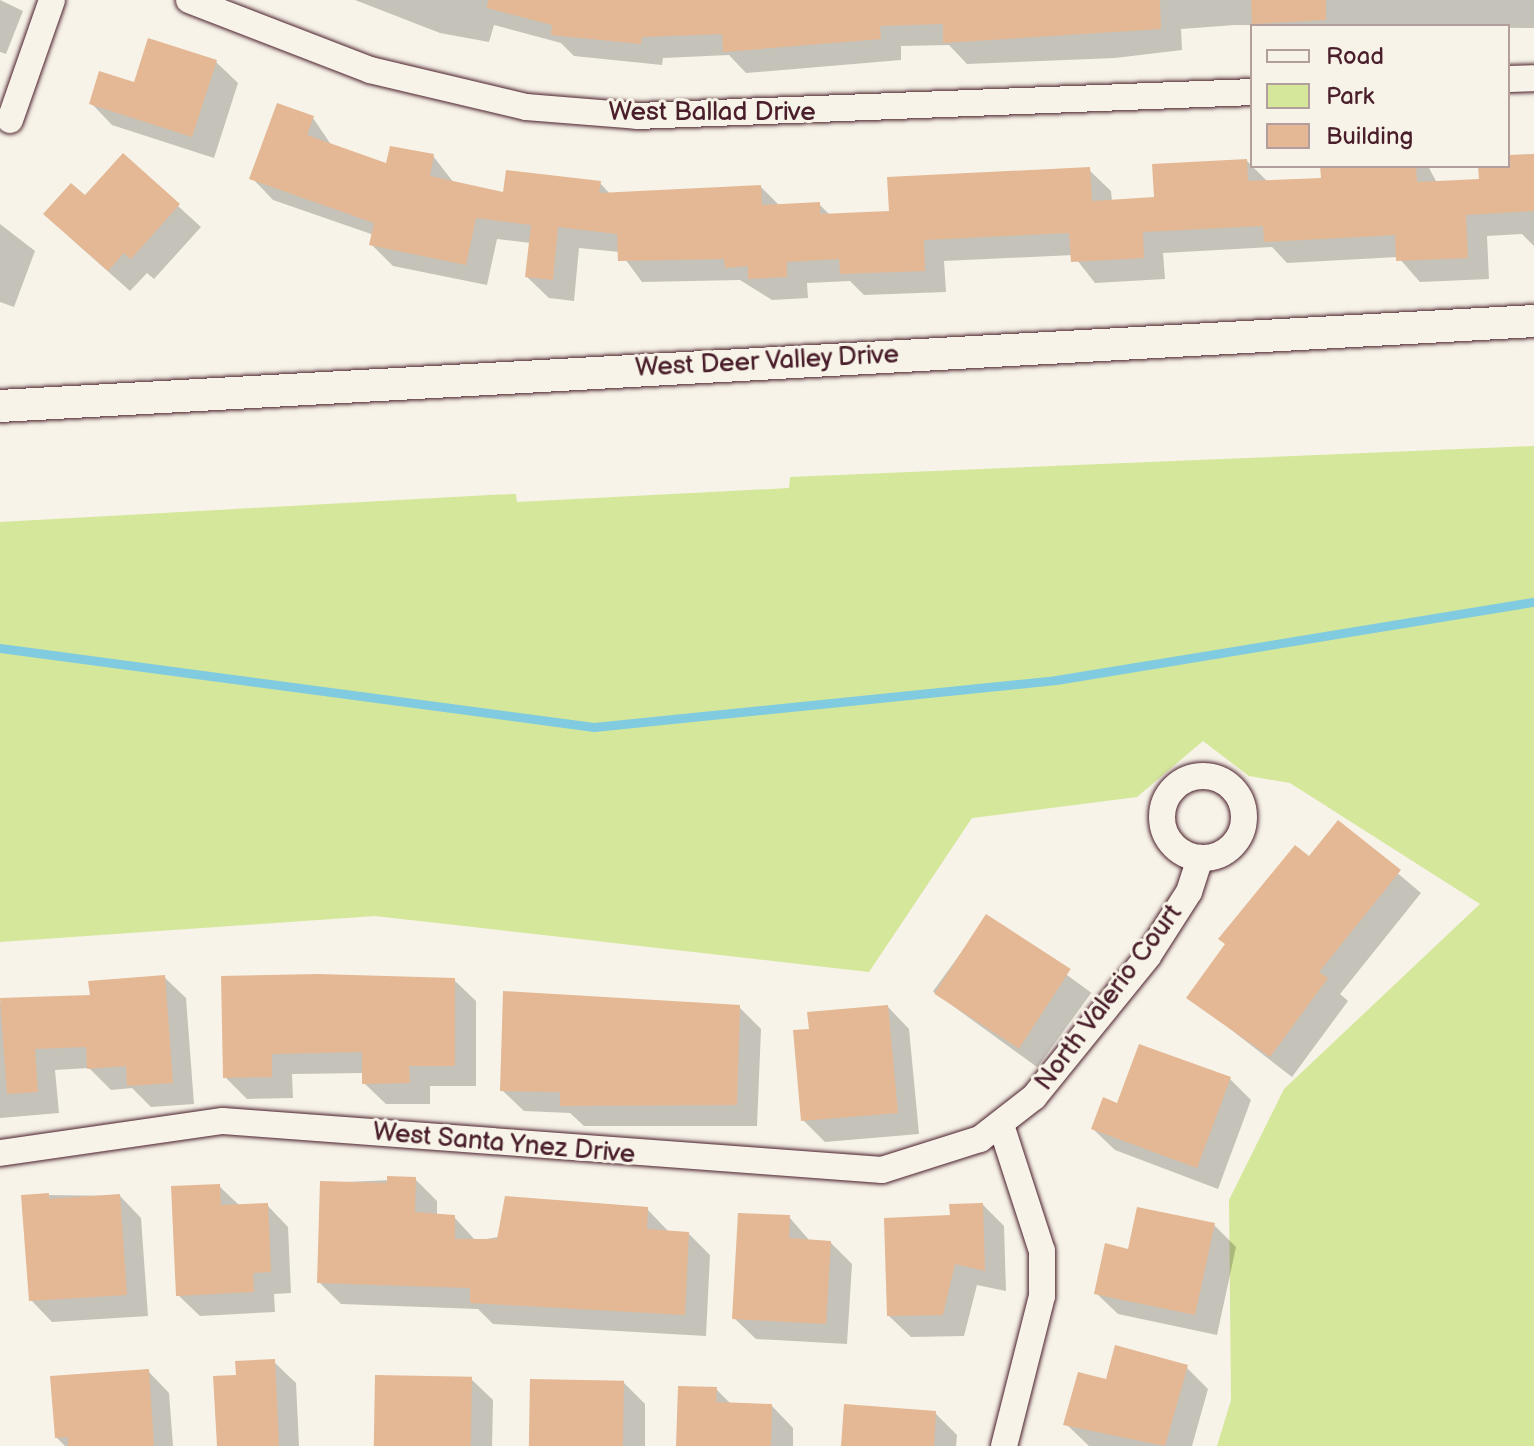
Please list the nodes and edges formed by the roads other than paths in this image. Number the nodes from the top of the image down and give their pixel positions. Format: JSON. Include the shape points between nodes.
{"nodes":[{"id":1,"x":52,"y":0,"type":"edge"},
{"id":2,"x":189,"y":0,"type":"edge"},
{"id":3,"x":1534,"y":78,"type":"edge"},
{"id":4,"x":1510,"y":79,"type":"edge"},
{"id":5,"x":1250,"y":92,"type":"edge"},
{"id":6,"x":10,"y":120,"type":"dead end"},
{"id":7,"x":1534,"y":321,"type":"edge"},
{"id":8,"x":0,"y":406,"type":"edge"},
{"id":9,"x":1200,"y":858,"type":"dead end"},
{"id":10,"x":1002,"y":1128,"type":"junction"},
{"id":11,"x":0,"y":1153,"type":"edge"},
{"id":12,"x":1004,"y":1446,"type":"edge"}],
"edges":[{"from":1,"to":6,"type":"street"},
{"from":2,"to":5,"type":"street","name":"West Ballad Drive","via":[[370,70],[526,107],[637,116]]},
{"from":3,"to":4,"type":"street"},
{"from":7,"to":8,"type":"street","name":"West Deer Valley Drive"},
{"from":9,"to":10,"type":"street","name":"North Valerio Court","via":[[1189,892],[1148,956]]},
{"from":10,"to":11,"type":"street","name":"West Santa Ynez Drive","via":[[882,1170],[223,1121]]},
{"from":10,"to":12,"type":"street","via":[[1042,1251],[1042,1296]]}]}
